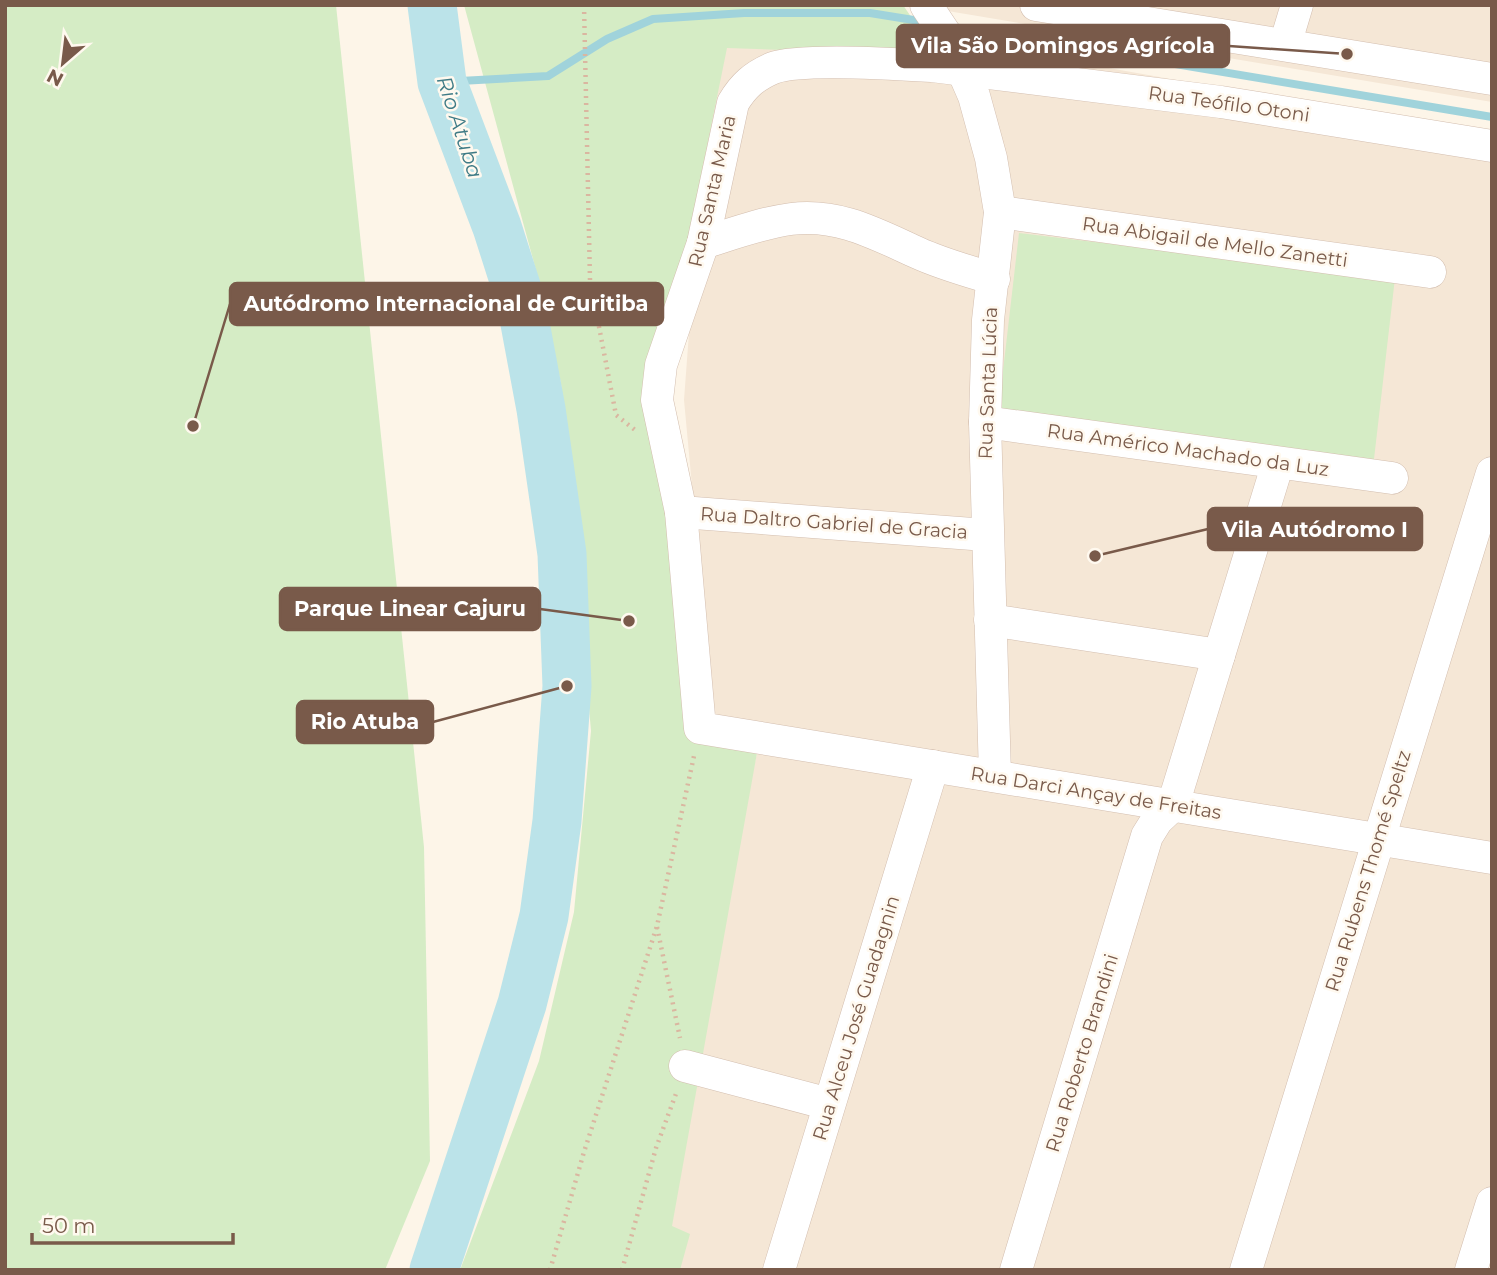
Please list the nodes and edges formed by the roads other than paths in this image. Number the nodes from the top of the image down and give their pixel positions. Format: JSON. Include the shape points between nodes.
{"nodes":[{"id":1,"x":1036,"y":5,"type":"edge"},
{"id":2,"x":1297,"y":5,"type":"edge"},
{"id":3,"x":935,"y":18,"type":"edge"},
{"id":4,"x":1285,"y":45,"type":"junction"},
{"id":5,"x":964,"y":71,"type":"junction"},
{"id":6,"x":1492,"y":79,"type":"edge"},
{"id":7,"x":1492,"y":146,"type":"edge"},
{"id":8,"x":1000,"y":212,"type":"junction"},
{"id":9,"x":703,"y":243,"type":"junction"},
{"id":10,"x":1430,"y":272,"type":"dead end"},
{"id":11,"x":994,"y":279,"type":"junction"},
{"id":12,"x":985,"y":422,"type":"junction"},
{"id":13,"x":1278,"y":463,"type":"junction"},
{"id":14,"x":1492,"y":473,"type":"edge"},
{"id":15,"x":1392,"y":478,"type":"dead end"},
{"id":16,"x":681,"y":512,"type":"junction"},
{"id":17,"x":986,"y":535,"type":"junction"},
{"id":18,"x":990,"y":620,"type":"junction"},
{"id":19,"x":1219,"y":655,"type":"junction"},
{"id":20,"x":700,"y":727,"type":"joint"},
{"id":21,"x":933,"y":766,"type":"junction"},
{"id":22,"x":995,"y":776,"type":"junction"},
{"id":23,"x":1120,"y":796,"type":"junction"},
{"id":24,"x":1174,"y":805,"type":"junction"},
{"id":25,"x":1147,"y":836,"type":"junction"},
{"id":26,"x":1378,"y":839,"type":"junction"},
{"id":27,"x":1492,"y":858,"type":"edge"},
{"id":28,"x":685,"y":1066,"type":"road end"},
{"id":29,"x":830,"y":1104,"type":"junction"},
{"id":30,"x":1492,"y":1203,"type":"edge"},
{"id":31,"x":779,"y":1270,"type":"edge"},
{"id":32,"x":1016,"y":1270,"type":"edge"},
{"id":33,"x":1246,"y":1270,"type":"edge"},
{"id":34,"x":1471,"y":1270,"type":"edge"}],
"edges":[{"from":1,"to":4,"type":"street"},
{"from":2,"to":4,"type":"street"},
{"from":3,"to":5,"type":"street","name":"Rua Santa Lúcia"},
{"from":4,"to":6,"type":"street"},
{"from":5,"to":7,"type":"street","name":"Rua Teófilo Otoni","via":[[1221,102]]},
{"from":5,"to":8,"type":"street","name":"Rua Santa Lúcia","via":[[983,127]]},
{"from":5,"to":9,"type":"street","name":"Rua Santa Maria","via":[[898,64],[798,65],[776,67],[754,77],[733,103]]},
{"from":8,"to":10,"type":"street","name":"Rua Abigail de Mello Zanetti"},
{"from":8,"to":11,"type":"street","name":"Rua Santa Lúcia"},
{"from":9,"to":11,"type":"street","via":[[767,223],[826,219],[860,226],[943,263]]},
{"from":9,"to":16,"type":"street","name":"Rua Santa Maria","via":[[658,383],[658,411]]},
{"from":11,"to":12,"type":"street","name":"Rua Santa Lúcia","via":[[987,333]]},
{"from":12,"to":13,"type":"street","name":"Rua Américo Machado da Luz"},
{"from":12,"to":17,"type":"street","name":"Rua Santa Lúcia"},
{"from":13,"to":15,"type":"street","name":"Rua Américo Machado da Luz"},
{"from":13,"to":19,"type":"street","name":"Rua Roberto Brandini"},
{"from":14,"to":26,"type":"street","name":"Rua Rubens Thomé Speltz"},
{"from":16,"to":17,"type":"street","name":"Rua Daltro Gabriel de Gracia"},
{"from":16,"to":20,"type":"street","name":"Rua Santa Maria"},
{"from":17,"to":18,"type":"street","name":"Rua Santa Lúcia"},
{"from":18,"to":19,"type":"street"},
{"from":18,"to":22,"type":"street","name":"Rua Santa Lúcia"},
{"from":19,"to":24,"type":"street","name":"Rua Roberto Brandini"},
{"from":20,"to":21,"type":"street","name":"Rua Darci Ançay de Freitas"},
{"from":21,"to":22,"type":"street","name":"Rua Darci Ançay de Freitas"},
{"from":21,"to":29,"type":"street","name":"Rua Alceu José Guadagnin"},
{"from":22,"to":23,"type":"street","name":"Rua Darci Ançay de Freitas"},
{"from":23,"to":24,"type":"street","name":"Rua Darci Ançay de Freitas"},
{"from":23,"to":25,"type":"street","via":[[1145,821]]},
{"from":24,"to":25,"type":"street","name":"Rua Roberto Brandini"},
{"from":24,"to":26,"type":"street","name":"Rua Darci Ançay de Freitas"},
{"from":25,"to":32,"type":"street","name":"Rua Roberto Brandini"},
{"from":26,"to":27,"type":"street","name":"Rua Darci Ançay de Freitas"},
{"from":26,"to":33,"type":"street","name":"Rua Rubens Thomé Speltz"},
{"from":28,"to":29,"type":"street"},
{"from":29,"to":31,"type":"street","name":"Rua Alceu José Guadagnin"},
{"from":30,"to":34,"type":"street"}]}
